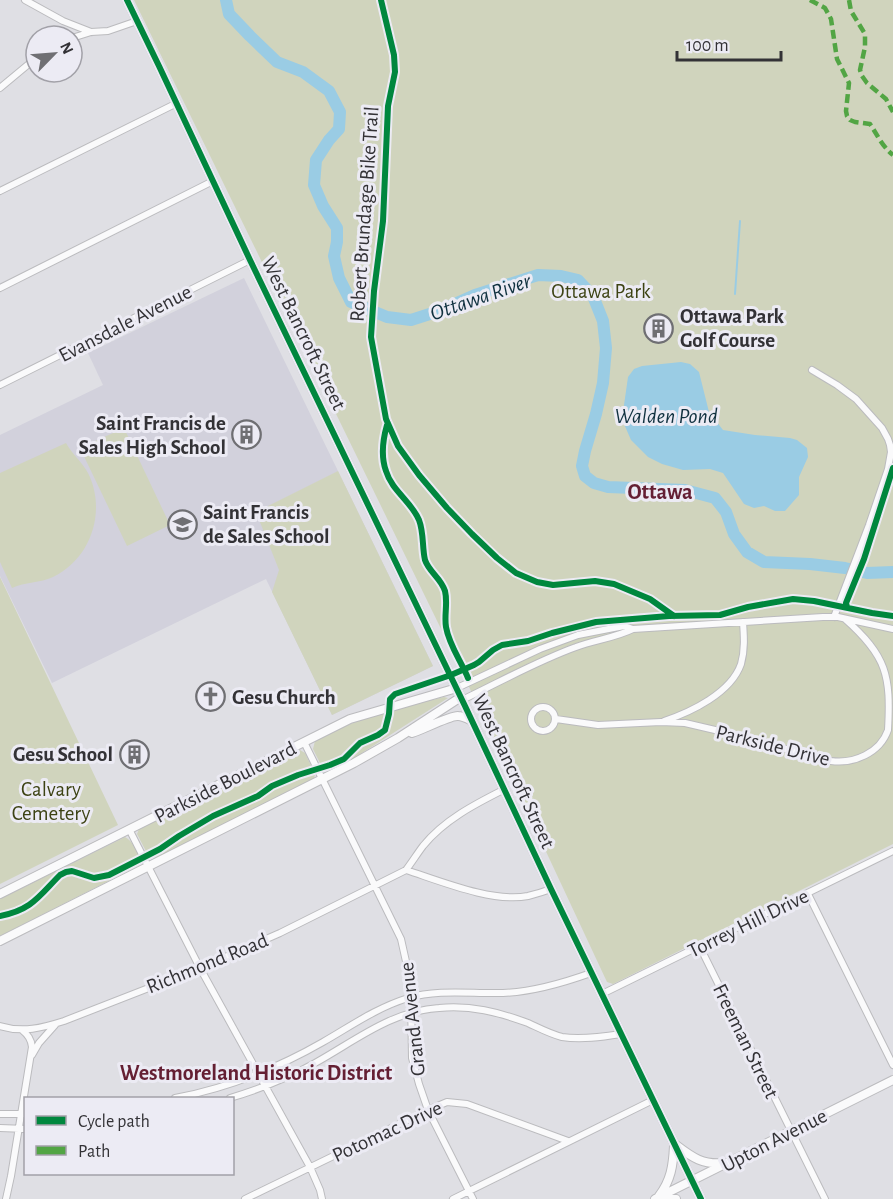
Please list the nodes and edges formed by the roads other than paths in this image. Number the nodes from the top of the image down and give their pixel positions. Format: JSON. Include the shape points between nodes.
{"nodes":[{"id":1,"x":25,"y":0,"type":"edge"},
{"id":2,"x":127,"y":0,"type":"edge"},
{"id":3,"x":137,"y":21,"type":"junction"},
{"id":4,"x":91,"y":32,"type":"junction"},
{"id":5,"x":84,"y":34,"type":"edge"},
{"id":6,"x":24,"y":68,"type":"edge"},
{"id":7,"x":0,"y":87,"type":"edge"},
{"id":8,"x":177,"y":103,"type":"junction"},
{"id":9,"x":213,"y":181,"type":"junction"},
{"id":10,"x":0,"y":191,"type":"edge"},
{"id":11,"x":250,"y":260,"type":"junction"},
{"id":12,"x":0,"y":288,"type":"edge"},
{"id":13,"x":812,"y":370,"type":"dead end"},
{"id":14,"x":0,"y":385,"type":"edge"},
{"id":15,"x":834,"y":617,"type":"junction"},
{"id":16,"x":845,"y":618,"type":"junction"},
{"id":17,"x":743,"y":622,"type":"junction"},
{"id":18,"x":633,"y":629,"type":"junction"},
{"id":19,"x":893,"y":629,"type":"edge"},
{"id":20,"x":457,"y":688,"type":"junction"},
{"id":21,"x":462,"y":698,"type":"junction"},
{"id":22,"x":556,"y":719,"type":"junction"},
{"id":23,"x":472,"y":721,"type":"junction"},
{"id":24,"x":661,"y":722,"type":"junction"},
{"id":25,"x":398,"y":738,"type":"junction"},
{"id":26,"x":304,"y":742,"type":"junction"},
{"id":27,"x":323,"y":779,"type":"junction"},
{"id":28,"x":505,"y":789,"type":"junction"},
{"id":29,"x":129,"y":830,"type":"junction"},
{"id":30,"x":893,"y":851,"type":"edge"},
{"id":31,"x":148,"y":866,"type":"junction"},
{"id":32,"x":406,"y":870,"type":"junction"},
{"id":33,"x":375,"y":885,"type":"junction"},
{"id":34,"x":551,"y":890,"type":"junction"},
{"id":35,"x":0,"y":894,"type":"edge"},
{"id":36,"x":808,"y":894,"type":"junction"},
{"id":37,"x":0,"y":941,"type":"edge"},
{"id":38,"x":700,"y":947,"type":"junction"},
{"id":39,"x":200,"y":968,"type":"junction"},
{"id":40,"x":591,"y":973,"type":"junction"},
{"id":41,"x":602,"y":994,"type":"junction"},
{"id":42,"x":411,"y":997,"type":"junction"},
{"id":43,"x":411,"y":1013,"type":"junction"},
{"id":44,"x":56,"y":1023,"type":"junction"},
{"id":45,"x":0,"y":1026,"type":"edge"},
{"id":46,"x":22,"y":1030,"type":"junction"},
{"id":47,"x":621,"y":1034,"type":"junction"},
{"id":48,"x":30,"y":1058,"type":"junction"},
{"id":49,"x":893,"y":1065,"type":"edge"},
{"id":50,"x":259,"y":1074,"type":"junction"},
{"id":51,"x":893,"y":1080,"type":"edge"},
{"id":52,"x":266,"y":1086,"type":"junction"},
{"id":53,"x":25,"y":1097,"type":"edge"},
{"id":54,"x":180,"y":1097,"type":"edge"},
{"id":55,"x":233,"y":1097,"type":"edge"},
{"id":56,"x":652,"y":1100,"type":"junction"},
{"id":57,"x":428,"y":1110,"type":"junction"},
{"id":58,"x":0,"y":1114,"type":"edge"},
{"id":59,"x":23,"y":1114,"type":"edge"},
{"id":60,"x":0,"y":1128,"type":"edge"},
{"id":61,"x":22,"y":1129,"type":"edge"},
{"id":62,"x":791,"y":1131,"type":"junction"},
{"id":63,"x":568,"y":1141,"type":"junction"},
{"id":64,"x":674,"y":1143,"type":"junction"},
{"id":65,"x":728,"y":1162,"type":"junction"},
{"id":66,"x":310,"y":1167,"type":"junction"},
{"id":67,"x":692,"y":1181,"type":"junction"},
{"id":68,"x":469,"y":1191,"type":"junction"},
{"id":69,"x":6,"y":1199,"type":"edge"},
{"id":70,"x":245,"y":1199,"type":"edge"},
{"id":71,"x":322,"y":1199,"type":"edge"},
{"id":72,"x":453,"y":1199,"type":"edge"},
{"id":73,"x":473,"y":1199,"type":"edge"},
{"id":74,"x":656,"y":1199,"type":"edge"},
{"id":75,"x":676,"y":1199,"type":"edge"},
{"id":76,"x":701,"y":1199,"type":"edge"},
{"id":77,"x":825,"y":1199,"type":"edge"}],
"edges":[{"from":1,"to":4,"type":"street"},
{"from":2,"to":3,"type":"street","name":"West Bancroft Street"},
{"from":3,"to":4,"type":"street"},
{"from":3,"to":8,"type":"street","name":"West Bancroft Street"},
{"from":4,"to":5,"type":"street"},
{"from":6,"to":7,"type":"street"},
{"from":8,"to":9,"type":"street","name":"West Bancroft Street"},
{"from":8,"to":10,"type":"street"},
{"from":9,"to":11,"type":"street","name":"West Bancroft Street"},
{"from":9,"to":12,"type":"street"},
{"from":11,"to":14,"type":"street","name":"Evansdale Avenue"},
{"from":11,"to":20,"type":"street","name":"West Bancroft Street"},
{"from":13,"to":15,"type":"street","via":[[856,399],[875,419],[891,452]]},
{"from":15,"to":16,"type":"street"},
{"from":15,"to":17,"type":"street"},
{"from":16,"to":19,"type":"street"},
{"from":16,"to":24,"type":"street","name":"Parkside Drive","via":[[873,648],[886,673],[888,730],[873,750],[838,762],[703,727]]},
{"from":17,"to":18,"type":"street"},
{"from":17,"to":24,"type":"street","via":[[743,656],[730,682],[706,701]]},
{"from":18,"to":20,"type":"street","via":[[624,626],[578,635]]},
{"from":18,"to":21,"type":"street","via":[[561,653]]},
{"from":20,"to":21,"type":"street","name":"West Bancroft Street"},
{"from":20,"to":26,"type":"street","name":"Parkside Boulevard","via":[[350,719]]},
{"from":21,"to":23,"type":"street","name":"West Bancroft Street"},
{"from":21,"to":25,"type":"street","name":"Parkside Boulevard"},
{"from":22,"to":22,"type":"street","name":"Parkside Drive","via":[[554,712],[544,706],[531,716],[533,726],[544,731]]},
{"from":22,"to":24,"type":"street","name":"Parkside Drive","via":[[598,725]]},
{"from":23,"to":25,"type":"street","via":[[452,716]]},
{"from":23,"to":28,"type":"street","name":"West Bancroft Street"},
{"from":25,"to":27,"type":"street","name":"Parkside Boulevard"},
{"from":26,"to":27,"type":"street","name":"Grand Avenue"},
{"from":26,"to":29,"type":"street","name":"Parkside Boulevard"},
{"from":27,"to":31,"type":"street","name":"Parkside Boulevard"},
{"from":27,"to":33,"type":"street","name":"Grand Avenue"},
{"from":28,"to":32,"type":"street","name":"Richmond Road","via":[[443,827],[423,845]]},
{"from":28,"to":34,"type":"street","name":"West Bancroft Street"},
{"from":29,"to":31,"type":"street"},
{"from":29,"to":35,"type":"street","name":"Parkside Boulevard"},
{"from":30,"to":36,"type":"street","name":"Torrey Hill Drive"},
{"from":31,"to":37,"type":"street","name":"Parkside Boulevard"},
{"from":31,"to":39,"type":"street"},
{"from":32,"to":33,"type":"street","name":"Richmond Road"},
{"from":32,"to":34,"type":"street","via":[[494,895],[526,897]]},
{"from":33,"to":39,"type":"street","name":"Richmond Road"},
{"from":33,"to":42,"type":"street","name":"Grand Avenue","via":[[401,939]]},
{"from":34,"to":40,"type":"street","name":"West Bancroft Street"},
{"from":36,"to":38,"type":"street","name":"Torrey Hill Drive"},
{"from":36,"to":49,"type":"street"},
{"from":38,"to":41,"type":"street","name":"Torrey Hill Drive"},
{"from":38,"to":62,"type":"street","name":"Freeman Street"},
{"from":39,"to":44,"type":"street","name":"Richmond Road"},
{"from":39,"to":50,"type":"street"},
{"from":40,"to":41,"type":"street","name":"West Bancroft Street"},
{"from":40,"to":42,"type":"street","via":[[516,992],[450,992]]},
{"from":41,"to":47,"type":"street","name":"West Bancroft Street"},
{"from":42,"to":43,"type":"street","name":"Grand Avenue"},
{"from":42,"to":50,"type":"street","via":[[371,1013]]},
{"from":43,"to":47,"type":"street","via":[[464,1007],[496,1012],[561,1037]]},
{"from":43,"to":52,"type":"street","via":[[381,1024]]},
{"from":43,"to":57,"type":"street","name":"Grand Avenue","via":[[412,1058]]},
{"from":44,"to":46,"type":"street","name":"Richmond Road"},
{"from":44,"to":48,"type":"street"},
{"from":45,"to":46,"type":"street","name":"Richmond Road"},
{"from":46,"to":48,"type":"street","via":[[31,1040]]},
{"from":47,"to":56,"type":"street","name":"West Bancroft Street"},
{"from":48,"to":53,"type":"street"},
{"from":50,"to":52,"type":"street"},
{"from":50,"to":54,"type":"street"},
{"from":51,"to":62,"type":"street","name":"Upton Avenue"},
{"from":52,"to":55,"type":"street"},
{"from":52,"to":66,"type":"street"},
{"from":56,"to":63,"type":"street"},
{"from":56,"to":64,"type":"street","name":"West Bancroft Street"},
{"from":57,"to":63,"type":"street","name":"Potomac Drive","via":[[447,1102],[467,1104]]},
{"from":57,"to":66,"type":"street","name":"Potomac Drive"},
{"from":57,"to":68,"type":"street","name":"Grand Avenue"},
{"from":58,"to":59,"type":"street"},
{"from":59,"to":61,"type":"street"},
{"from":60,"to":61,"type":"street"},
{"from":61,"to":69,"type":"street"},
{"from":62,"to":65,"type":"street","name":"Upton Avenue"},
{"from":62,"to":77,"type":"street","name":"Freeman Street"},
{"from":63,"to":68,"type":"street"},
{"from":64,"to":65,"type":"street","via":[[701,1161]]},
{"from":64,"to":67,"type":"street","name":"West Bancroft Street"},
{"from":64,"to":74,"type":"street","via":[[671,1175]]},
{"from":65,"to":67,"type":"street","name":"Upton Avenue"},
{"from":66,"to":70,"type":"street","name":"Potomac Drive"},
{"from":66,"to":71,"type":"street"},
{"from":67,"to":74,"type":"street","name":"Upton Avenue"},
{"from":67,"to":76,"type":"street","name":"West Bancroft Street"},
{"from":68,"to":72,"type":"street"},
{"from":68,"to":73,"type":"street","name":"Grand Avenue"},
{"from":74,"to":75,"type":"street"}]}
